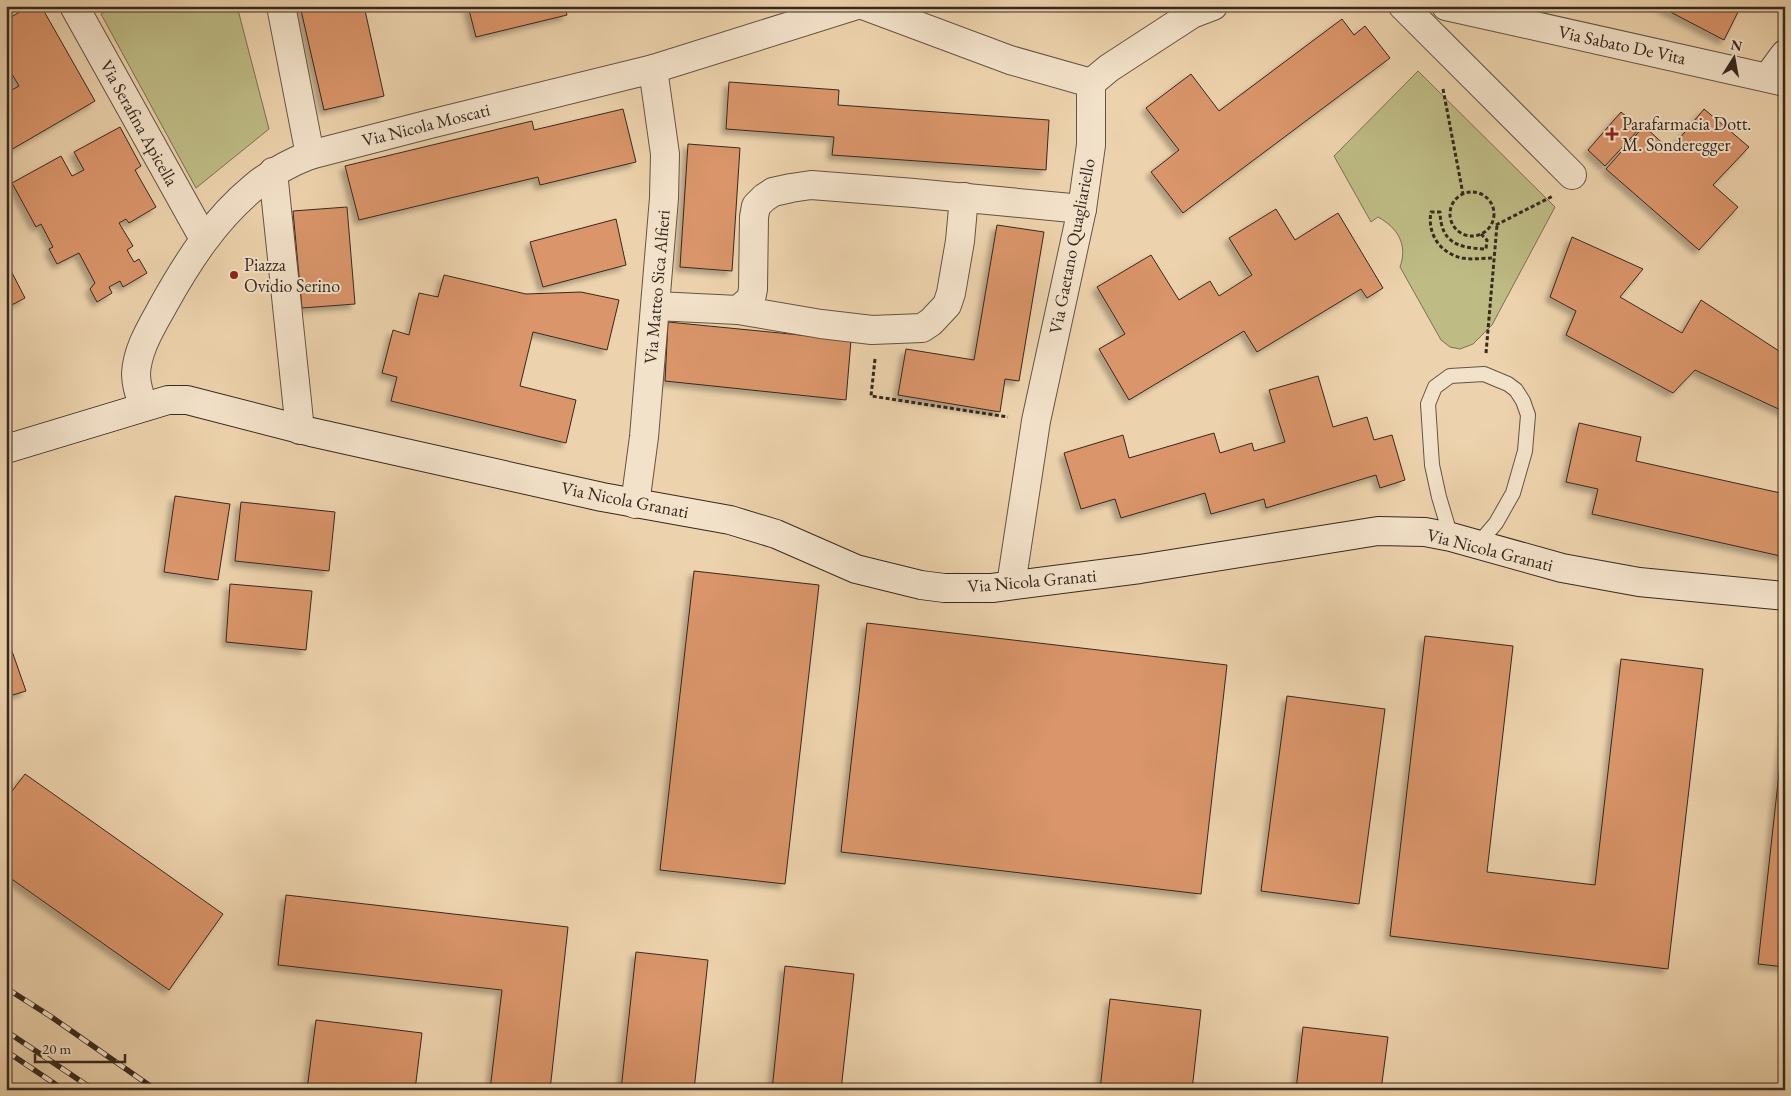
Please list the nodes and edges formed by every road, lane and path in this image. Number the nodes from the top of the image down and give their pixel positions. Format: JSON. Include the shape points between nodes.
{"nodes":[{"id":1,"x":74,"y":6,"type":"edge"},
{"id":2,"x":281,"y":6,"type":"edge"},
{"id":3,"x":854,"y":6,"type":"edge"},
{"id":4,"x":865,"y":6,"type":"edge"},
{"id":5,"x":1213,"y":6,"type":"edge"},
{"id":6,"x":1403,"y":6,"type":"edge"},
{"id":7,"x":1446,"y":6,"type":"edge"},
{"id":8,"x":1785,"y":54,"type":"edge"},
{"id":9,"x":653,"y":69,"type":"junction"},
{"id":10,"x":1777,"y":80,"type":"edge"},
{"id":11,"x":1442,"y":82,"type":"dead end"},
{"id":12,"x":1091,"y":83,"type":"junction"},
{"id":13,"x":310,"y":155,"type":"junction"},
{"id":14,"x":273,"y":172,"type":"junction"},
{"id":15,"x":1572,"y":175,"type":"joint"},
{"id":16,"x":1463,"y":194,"type":"junction"},
{"id":17,"x":964,"y":198,"type":"junction"},
{"id":18,"x":1082,"y":209,"type":"junction"},
{"id":19,"x":1497,"y":224,"type":"junction"},
{"id":20,"x":1491,"y":226,"type":"junction"},
{"id":21,"x":1482,"y":234,"type":"junction"},
{"id":22,"x":204,"y":239,"type":"junction"},
{"id":23,"x":1494,"y":258,"type":"junction"},
{"id":24,"x":656,"y":306,"type":"junction"},
{"id":25,"x":738,"y":310,"type":"junction"},
{"id":26,"x":879,"y":330,"type":"junction"},
{"id":27,"x":1484,"y":374,"type":"junction"},
{"id":28,"x":144,"y":408,"type":"junction"},
{"id":29,"x":1036,"y":421,"type":"junction"},
{"id":30,"x":300,"y":430,"type":"junction"},
{"id":31,"x":6,"y":449,"type":"edge"},
{"id":32,"x":635,"y":504,"type":"junction"},
{"id":33,"x":1451,"y":537,"type":"junction"},
{"id":34,"x":1478,"y":544,"type":"junction"},
{"id":35,"x":1011,"y":585,"type":"junction"},
{"id":36,"x":1785,"y":596,"type":"edge"}],
"edges":[{"from":1,"to":22,"type":"street","name":"Via Serafina Apicella"},
{"from":2,"to":13,"type":"street"},
{"from":3,"to":9,"type":"street","name":"Via Nicola Moscati"},
{"from":4,"to":12,"type":"street","via":[[1010,60]]},
{"from":5,"to":12,"type":"street","via":[[1192,14]]},
{"from":6,"to":15,"type":"street"},
{"from":7,"to":10,"type":"street","name":"Via Sabato De Vita"},
{"from":8,"to":10,"type":"street"},
{"from":9,"to":13,"type":"street","name":"Via Nicola Moscati"},
{"from":9,"to":24,"type":"street","name":"Via Matteo Sica Alfieri","via":[[665,154]]},
{"from":11,"to":16,"type":"path"},
{"from":12,"to":18,"type":"street","name":"Via Gaetano Quagliariello","via":[[1091,145]]},
{"from":13,"to":14,"type":"street","name":"Via Nicola Moscati"},
{"from":14,"to":22,"type":"street","name":"Via Nicola Moscati"},
{"from":14,"to":30,"type":"street"},
{"from":15,"to":19,"type":"path","via":[[1556,194]]},
{"from":16,"to":20,"type":"path","via":[[1477,192],[1488,200],[1494,212]]},
{"from":16,"to":21,"type":"path","via":[[1452,204],[1452,226],[1464,236]]},
{"from":17,"to":18,"type":"street"},
{"from":17,"to":25,"type":"street","via":[[811,185],[773,192],[756,206],[753,289],[751,299]]},
{"from":17,"to":26,"type":"street","via":[[960,241],[947,305],[922,328]]},
{"from":18,"to":29,"type":"street","name":"Via Gaetano Quagliariello"},
{"from":19,"to":20,"type":"path"},
{"from":19,"to":23,"type":"path"},
{"from":20,"to":21,"type":"path"},
{"from":21,"to":23,"type":"path","via":[[1487,240],[1486,249],[1457,245],[1443,231],[1440,212],[1432,212],[1431,233],[1446,251],[1463,258]]},
{"from":22,"to":28,"type":"street","name":"Via Nicola Moscati","via":[[149,331],[141,352],[136,374]]},
{"from":23,"to":27,"type":"path"},
{"from":24,"to":25,"type":"street"},
{"from":24,"to":32,"type":"street","name":"Via Matteo Sica Alfieri"},
{"from":25,"to":26,"type":"street"},
{"from":26,"to":29,"type":"path","via":[[871,396]]},
{"from":27,"to":33,"type":"lane","via":[[1450,376],[1435,387],[1428,404],[1432,465]]},
{"from":27,"to":34,"type":"lane","via":[[1516,390],[1528,414],[1525,451],[1513,493],[1496,523]]},
{"from":28,"to":30,"type":"street","name":"Via Nicola Granati","via":[[168,400],[186,400]]},
{"from":28,"to":31,"type":"street","name":"Via Nicola Granati"},
{"from":29,"to":35,"type":"street","name":"Via Gaetano Quagliariello"},
{"from":30,"to":32,"type":"street","name":"Via Nicola Granati"},
{"from":32,"to":35,"type":"street","name":"Via Nicola Granati","via":[[739,523],[776,534],[856,569],[893,578],[944,588]]},
{"from":33,"to":34,"type":"street","name":"Via Nicola Granati"},
{"from":33,"to":35,"type":"street","name":"Via Nicola Granati","via":[[1425,532],[1378,531],[1140,569]]},
{"from":34,"to":36,"type":"street","name":"Via Nicola Granati","via":[[1562,568],[1639,582]]}]}
